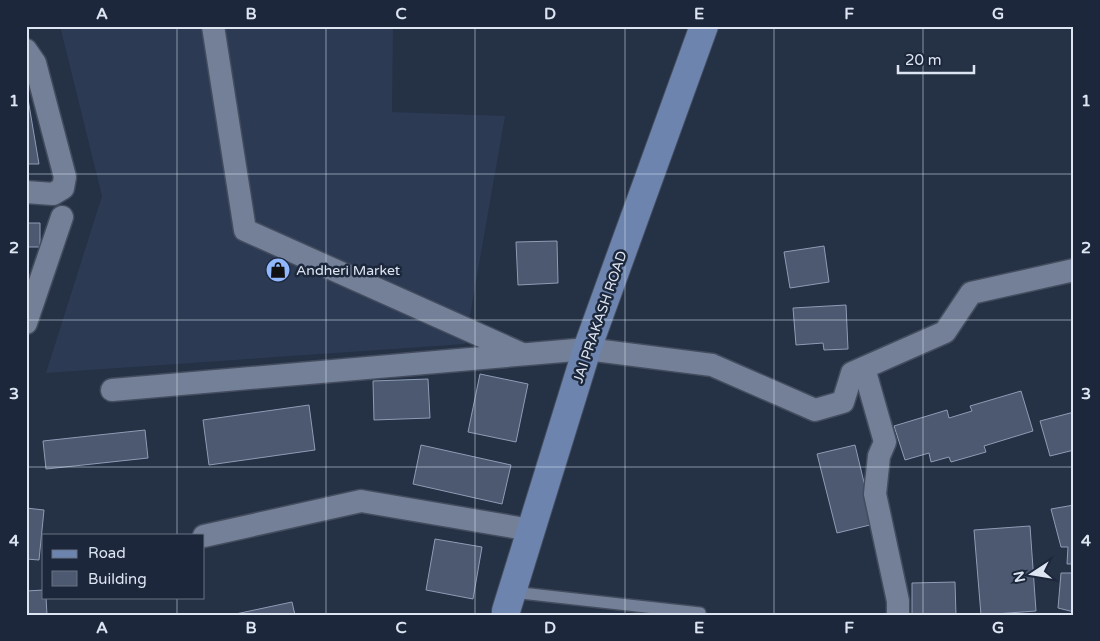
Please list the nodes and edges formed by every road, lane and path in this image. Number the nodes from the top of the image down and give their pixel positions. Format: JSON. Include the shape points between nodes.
{"nodes":[{"id":1,"x":212,"y":26,"type":"edge"},
{"id":2,"x":704,"y":26,"type":"edge"},
{"id":3,"x":26,"y":50,"type":"edge"},
{"id":4,"x":26,"y":192,"type":"edge"},
{"id":5,"x":62,"y":217,"type":"dead end"},
{"id":6,"x":1074,"y":270,"type":"edge"},
{"id":7,"x":26,"y":323,"type":"edge"},
{"id":8,"x":588,"y":349,"type":"junction"},
{"id":9,"x":526,"y":355,"type":"junction"},
{"id":10,"x":864,"y":368,"type":"junction"},
{"id":11,"x":112,"y":390,"type":"dead end"},
{"id":12,"x":531,"y":530,"type":"junction"},
{"id":13,"x":205,"y":536,"type":"edge"},
{"id":14,"x":505,"y":608,"type":"edge"},
{"id":15,"x":700,"y":615,"type":"edge"},
{"id":16,"x":898,"y":615,"type":"edge"}],
"edges":[{"from":1,"to":9,"type":"street","via":[[245,230]]},
{"from":2,"to":8,"type":"main road","name":"JAI PRAKASH ROAD"},
{"from":3,"to":4,"type":"street","via":[[36,63],[65,177],[63,188],[53,194]]},
{"from":5,"to":7,"type":"street"},
{"from":6,"to":10,"type":"street","via":[[971,293],[946,332]]},
{"from":8,"to":9,"type":"street"},
{"from":8,"to":10,"type":"street","via":[[712,365],[815,410],[843,402],[852,373]]},
{"from":8,"to":12,"type":"main road","name":"JAI PRAKASH ROAD"},
{"from":9,"to":11,"type":"street"},
{"from":10,"to":16,"type":"street","via":[[885,442],[879,456],[874,494],[898,601]]},
{"from":12,"to":13,"type":"street","via":[[361,502]]},
{"from":12,"to":14,"type":"main road","name":"JAI PRAKASH ROAD"},
{"from":14,"to":15,"type":"lane"}]}
